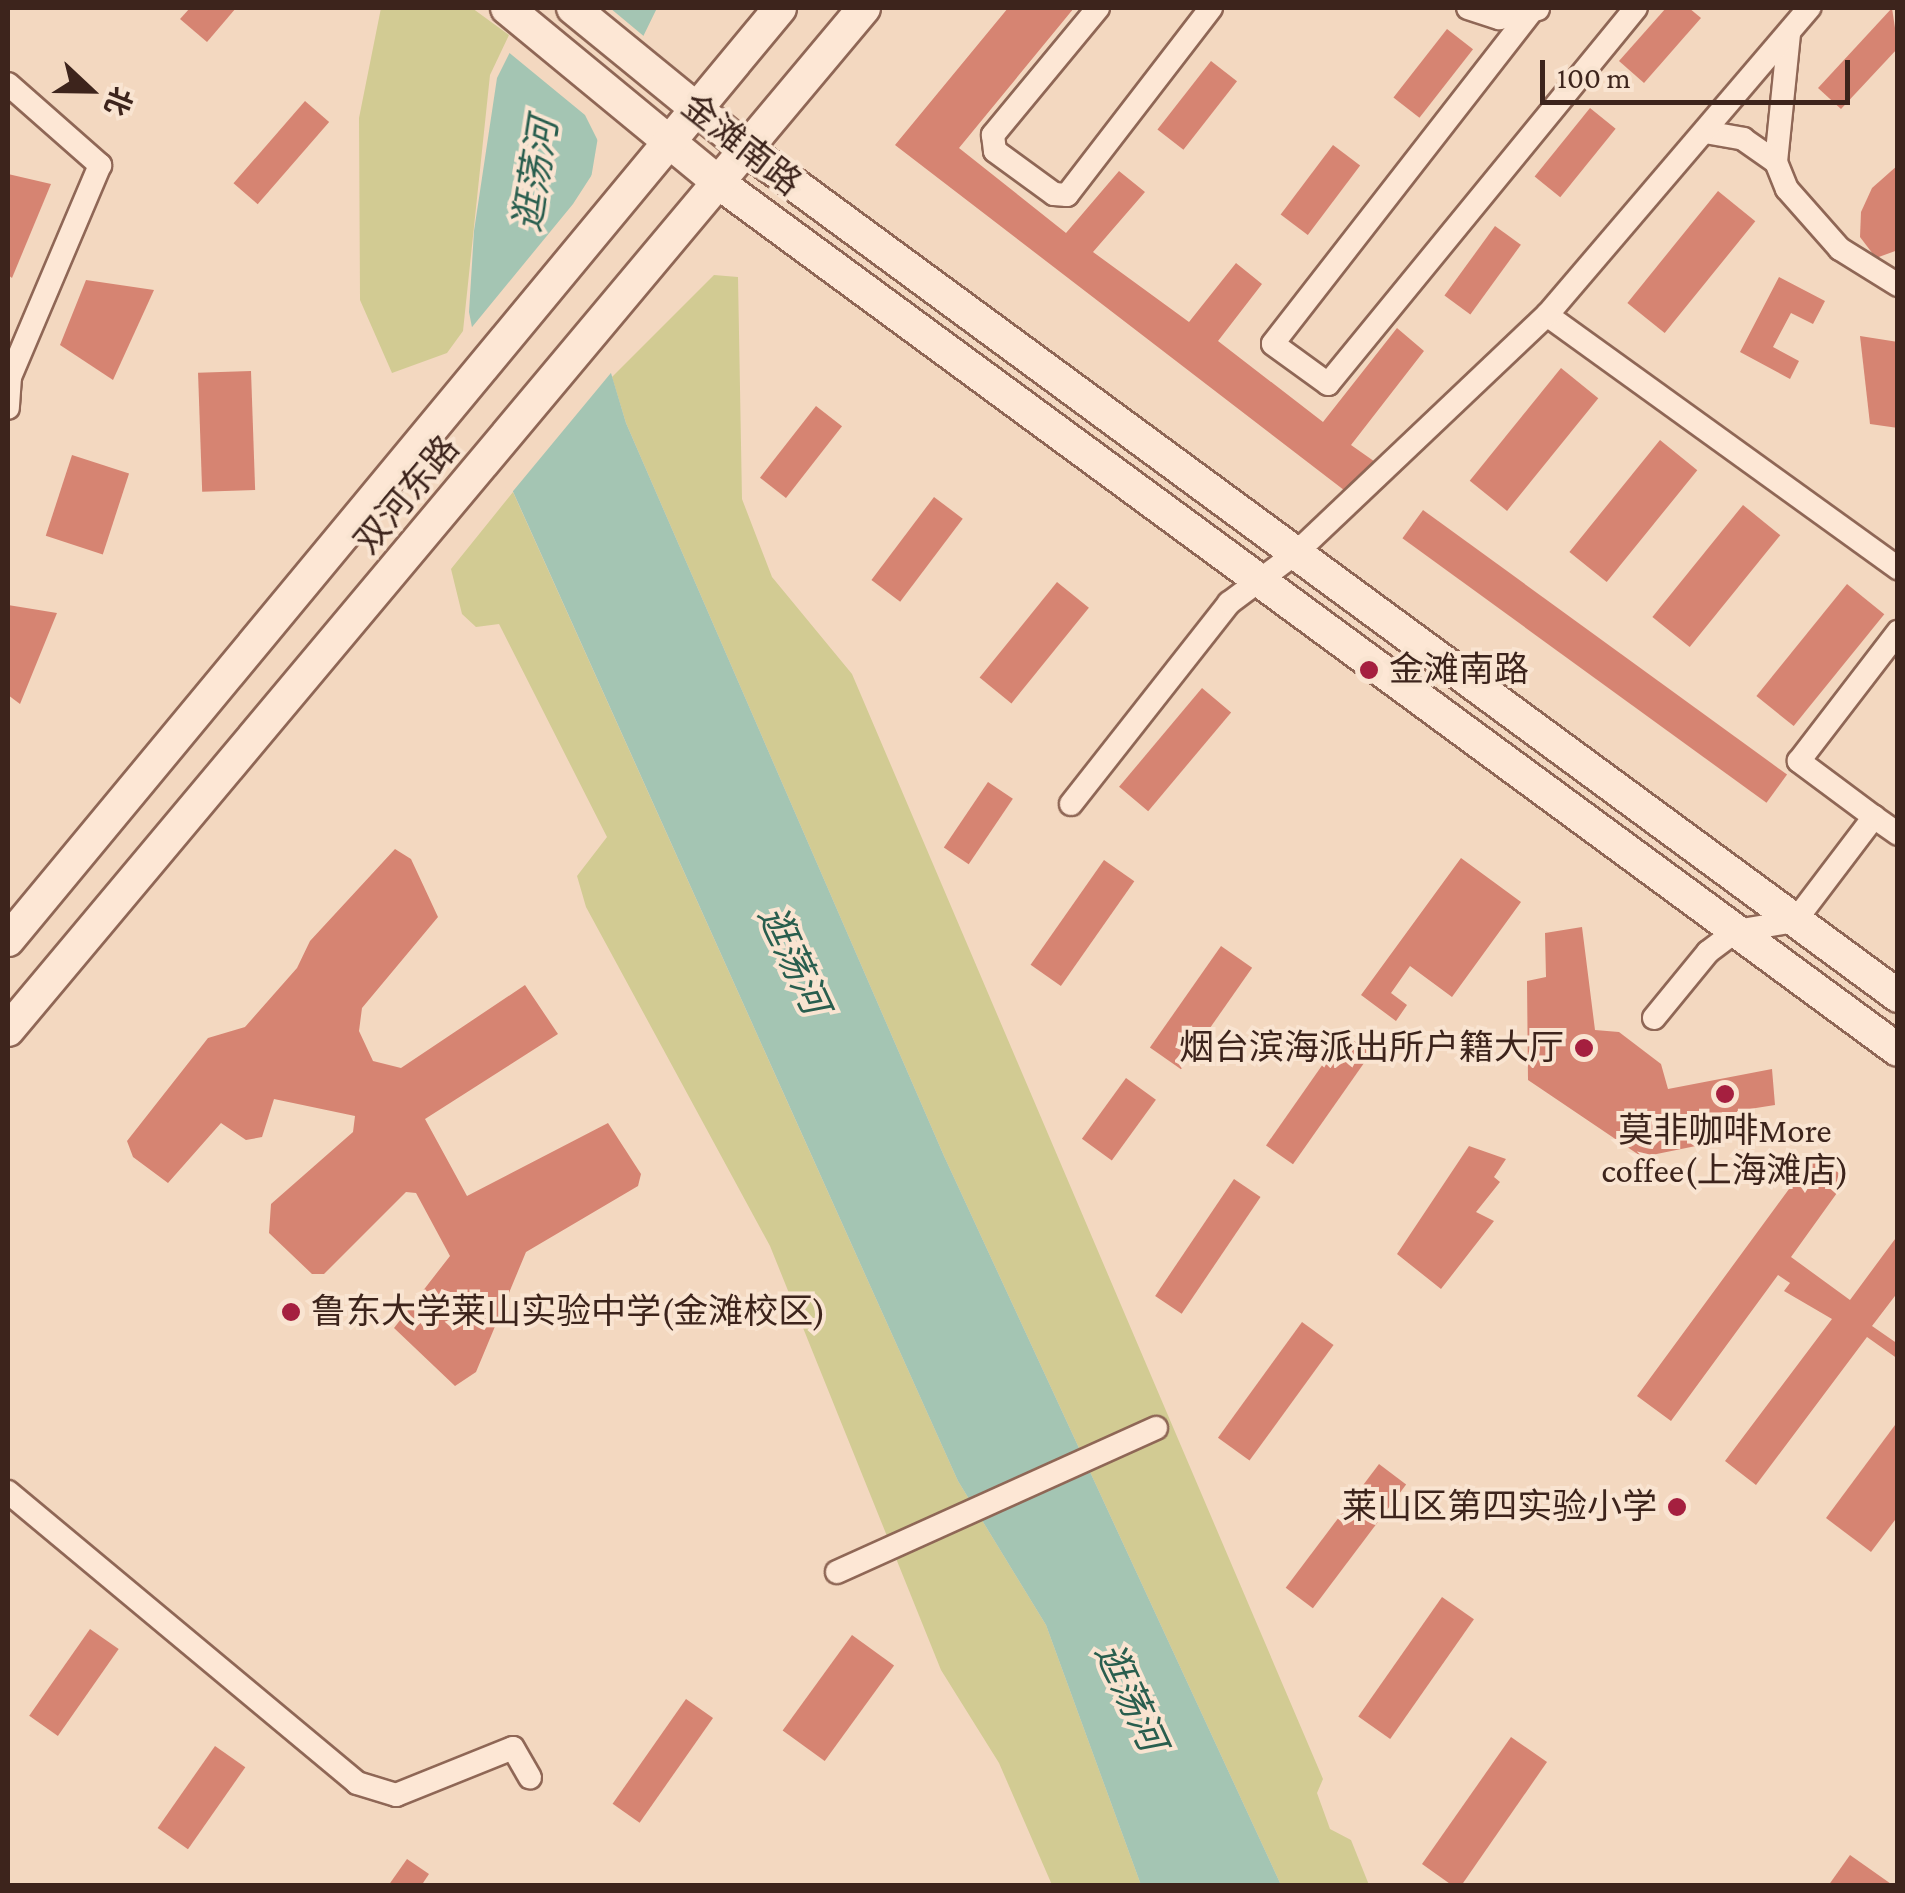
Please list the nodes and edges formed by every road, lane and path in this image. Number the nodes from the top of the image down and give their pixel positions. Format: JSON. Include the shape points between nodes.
{"nodes":[{"id":1,"x":573,"y":8,"type":"edge"},
{"id":2,"x":780,"y":8,"type":"edge"},
{"id":3,"x":864,"y":8,"type":"edge"},
{"id":4,"x":1098,"y":8,"type":"edge"},
{"id":5,"x":1211,"y":8,"type":"edge"},
{"id":6,"x":1468,"y":8,"type":"edge"},
{"id":7,"x":1636,"y":8,"type":"edge"},
{"id":8,"x":1808,"y":8,"type":"edge"},
{"id":9,"x":1536,"y":10,"type":"edge"},
{"id":10,"x":514,"y":13,"type":"edge"},
{"id":11,"x":1789,"y":33,"type":"junction"},
{"id":12,"x":8,"y":84,"type":"edge"},
{"id":13,"x":696,"y":108,"type":"junction"},
{"id":14,"x":1706,"y":132,"type":"junction"},
{"id":15,"x":670,"y":142,"type":"junction"},
{"id":16,"x":746,"y":149,"type":"junction"},
{"id":17,"x":1776,"y":162,"type":"junction"},
{"id":18,"x":719,"y":183,"type":"junction"},
{"id":19,"x":1898,"y":285,"type":"edge"},
{"id":20,"x":1547,"y":315,"type":"junction"},
{"id":21,"x":8,"y":408,"type":"edge"},
{"id":22,"x":1296,"y":553,"type":"junction"},
{"id":23,"x":1898,"y":568,"type":"edge"},
{"id":24,"x":1261,"y":582,"type":"junction"},
{"id":25,"x":1898,"y":632,"type":"edge"},
{"id":26,"x":1071,"y":804,"type":"dead end"},
{"id":27,"x":1874,"y":817,"type":"junction"},
{"id":28,"x":1898,"y":834,"type":"edge"},
{"id":29,"x":1795,"y":921,"type":"junction"},
{"id":30,"x":1736,"y":931,"type":"junction"},
{"id":31,"x":8,"y":940,"type":"edge"},
{"id":32,"x":1898,"y":996,"type":"edge"},
{"id":33,"x":1654,"y":1018,"type":"dead end"},
{"id":34,"x":8,"y":1030,"type":"edge"},
{"id":35,"x":1898,"y":1050,"type":"edge"},
{"id":36,"x":1156,"y":1428,"type":"dead end"},
{"id":37,"x":8,"y":1492,"type":"edge"},
{"id":38,"x":837,"y":1572,"type":"dead end"},
{"id":39,"x":530,"y":1778,"type":"dead end"}],
"edges":[{"from":1,"to":13,"type":"street","name":"金滩南路"},
{"from":2,"to":13,"type":"street","name":"双河东路"},
{"from":3,"to":16,"type":"street","name":"双河东路"},
{"from":4,"to":5,"type":"street","via":[[992,135],[995,152],[1054,194],[1068,195]]},
{"from":6,"to":9,"type":"street","via":[[1499,18]]},
{"from":7,"to":9,"type":"street","via":[[1328,384],[1273,344]]},
{"from":8,"to":11,"type":"street"},
{"from":10,"to":15,"type":"street","name":"金滩南路"},
{"from":11,"to":14,"type":"street"},
{"from":11,"to":17,"type":"street"},
{"from":12,"to":21,"type":"street","via":[[100,165],[10,377]]},
{"from":13,"to":15,"type":"street","name":"双河东路"},
{"from":13,"to":16,"type":"street","name":"金滩南路"},
{"from":14,"to":17,"type":"street","via":[[1743,140]]},
{"from":14,"to":20,"type":"street"},
{"from":15,"to":18,"type":"street","name":"金滩南路"},
{"from":15,"to":31,"type":"street","name":"双河东路"},
{"from":16,"to":18,"type":"street","name":"双河东路"},
{"from":16,"to":22,"type":"street","name":"金滩南路"},
{"from":17,"to":19,"type":"street","via":[[1811,222]]},
{"from":18,"to":24,"type":"street","name":"金滩南路"},
{"from":18,"to":34,"type":"street","name":"双河东路"},
{"from":20,"to":22,"type":"street"},
{"from":20,"to":23,"type":"street"},
{"from":22,"to":24,"type":"street"},
{"from":22,"to":29,"type":"street","name":"金滩南路"},
{"from":24,"to":26,"type":"street","via":[[1228,603]]},
{"from":24,"to":30,"type":"street","name":"金滩南路"},
{"from":25,"to":27,"type":"street","via":[[1799,762]]},
{"from":27,"to":28,"type":"street"},
{"from":27,"to":29,"type":"street"},
{"from":29,"to":30,"type":"street"},
{"from":29,"to":32,"type":"street","name":"金滩南路"},
{"from":30,"to":33,"type":"street","via":[[1708,952]]},
{"from":30,"to":35,"type":"street","name":"金滩南路"},
{"from":36,"to":38,"type":"street"},
{"from":37,"to":39,"type":"street","via":[[357,1783],[396,1795],[513,1748]]}]}
